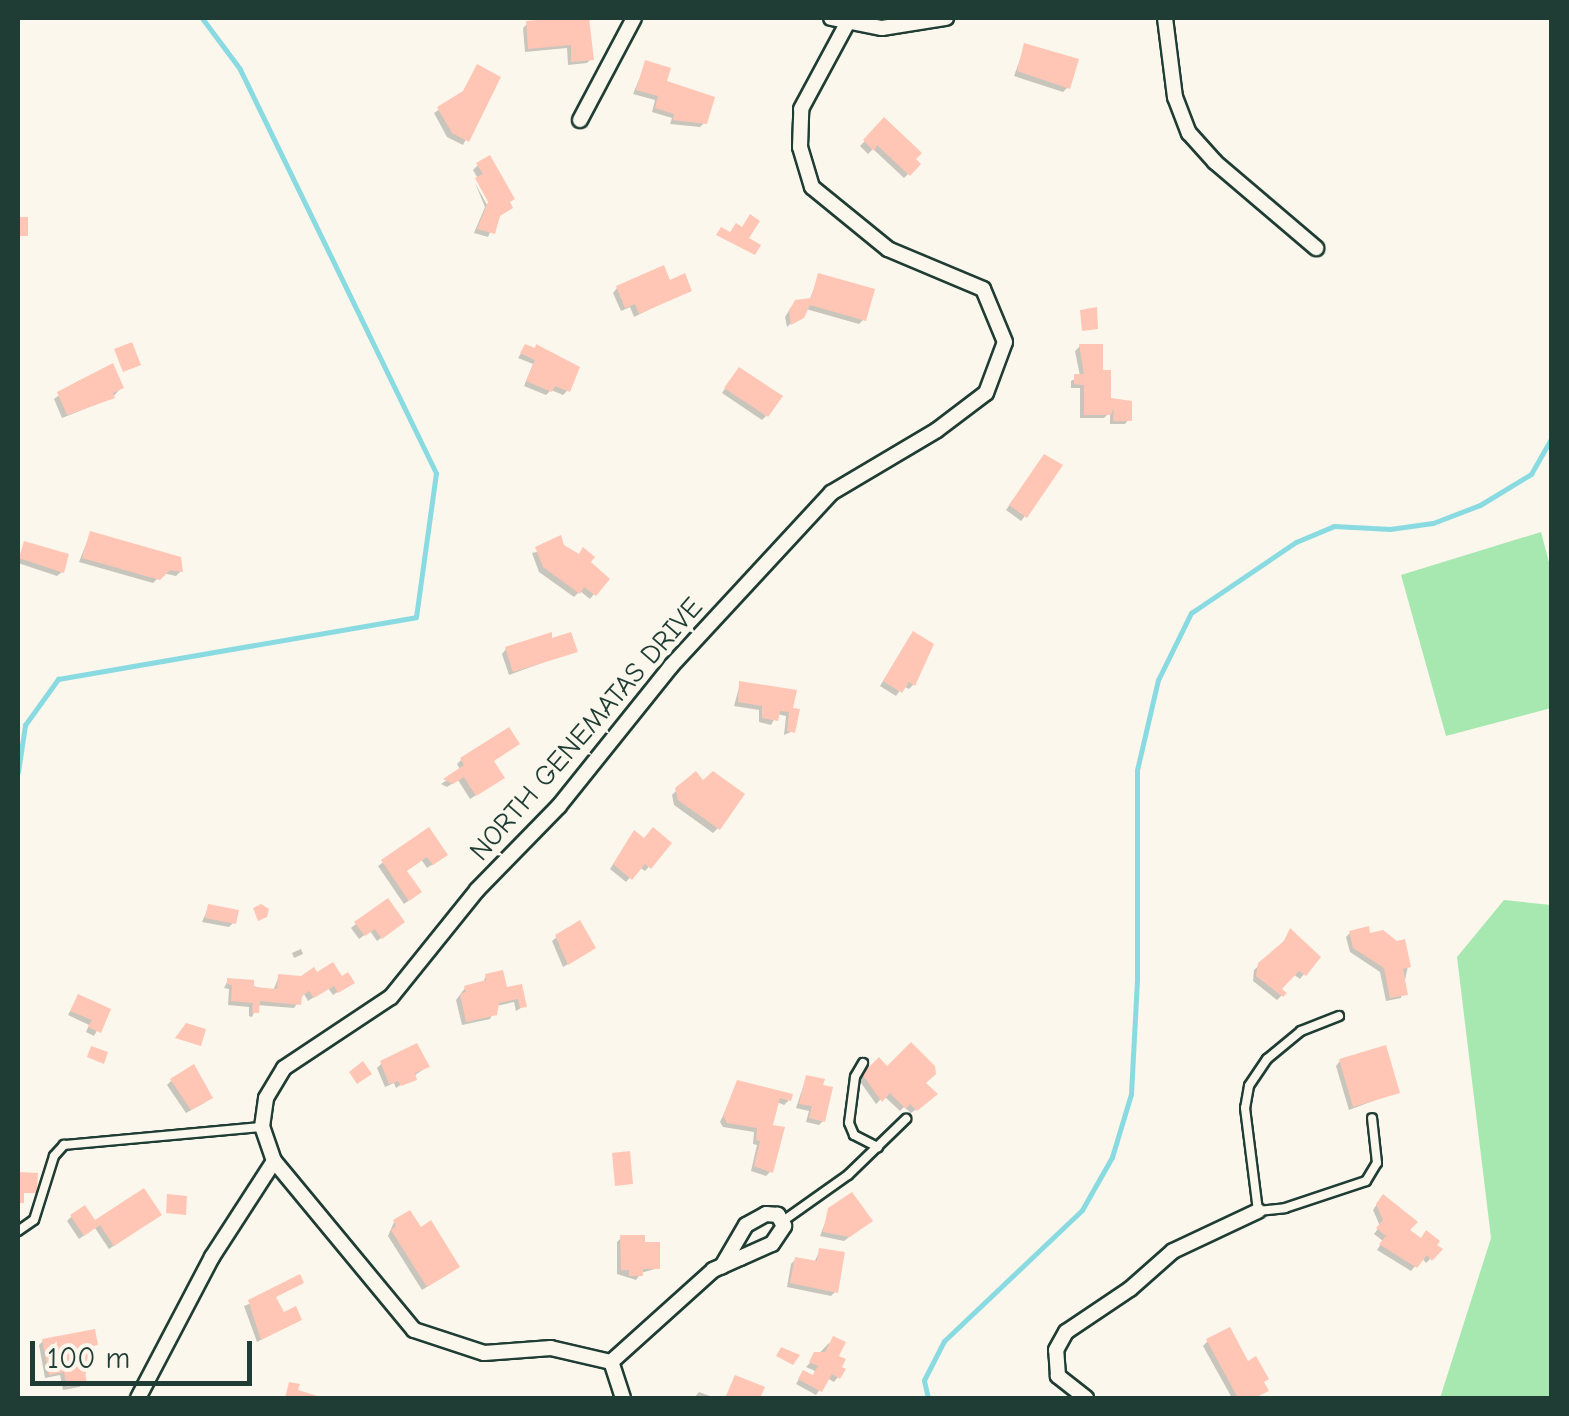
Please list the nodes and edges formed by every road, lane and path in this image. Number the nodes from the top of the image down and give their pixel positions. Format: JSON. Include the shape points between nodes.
{"nodes":[{"id":1,"x":634,"y":18,"type":"edge"},
{"id":2,"x":946,"y":18,"type":"edge"},
{"id":3,"x":1164,"y":18,"type":"edge"},
{"id":4,"x":842,"y":20,"type":"edge"},
{"id":5,"x":580,"y":120,"type":"dead end"},
{"id":6,"x":1316,"y":248,"type":"dead end"},
{"id":7,"x":1339,"y":1016,"type":"dead end"},
{"id":8,"x":863,"y":1063,"type":"dead end"},
{"id":9,"x":1372,"y":1118,"type":"dead end"},
{"id":10,"x":906,"y":1119,"type":"dead end"},
{"id":11,"x":262,"y":1127,"type":"junction"},
{"id":12,"x":878,"y":1147,"type":"junction"},
{"id":13,"x":274,"y":1161,"type":"junction"},
{"id":14,"x":1258,"y":1211,"type":"junction"},
{"id":15,"x":782,"y":1222,"type":"junction"},
{"id":16,"x":18,"y":1231,"type":"edge"},
{"id":17,"x":722,"y":1266,"type":"junction"},
{"id":18,"x":611,"y":1362,"type":"junction"},
{"id":19,"x":138,"y":1398,"type":"edge"},
{"id":20,"x":623,"y":1398,"type":"edge"},
{"id":21,"x":1086,"y":1398,"type":"edge"}],
"edges":[{"from":1,"to":5,"type":"street"},
{"from":2,"to":4,"type":"street","via":[[882,28]]},
{"from":3,"to":6,"type":"street","via":[[1174,97],[1189,133]]},
{"from":4,"to":11,"type":"street","name":"NORTH GENEMATAS DRIVE","via":[[801,108],[800,148],[812,187],[888,248],[983,290],[1005,342],[986,392],[937,430],[831,493],[670,666],[559,806],[478,890],[391,996],[284,1068],[266,1098]]},
{"from":7,"to":14,"type":"lane","via":[[1302,1031],[1267,1059],[1249,1086],[1245,1108]]},
{"from":8,"to":12,"type":"lane","via":[[849,1123],[854,1135]]},
{"from":9,"to":14,"type":"lane","via":[[1378,1164],[1366,1181]]},
{"from":10,"to":12,"type":"lane"},
{"from":11,"to":13,"type":"street"},
{"from":11,"to":16,"type":"lane","via":[[64,1145],[54,1156],[34,1220]]},
{"from":12,"to":15,"type":"lane"},
{"from":13,"to":18,"type":"street","via":[[414,1330],[484,1353],[552,1348]]},
{"from":13,"to":19,"type":"street","via":[[212,1257]]},
{"from":14,"to":21,"type":"street","via":[[1172,1251],[1066,1332],[1056,1350],[1058,1376]]},
{"from":15,"to":17,"type":"street","via":[[772,1244]]},
{"from":15,"to":17,"type":"street","via":[[766,1214],[746,1225]]},
{"from":17,"to":18,"type":"street"},
{"from":18,"to":20,"type":"street"}]}
